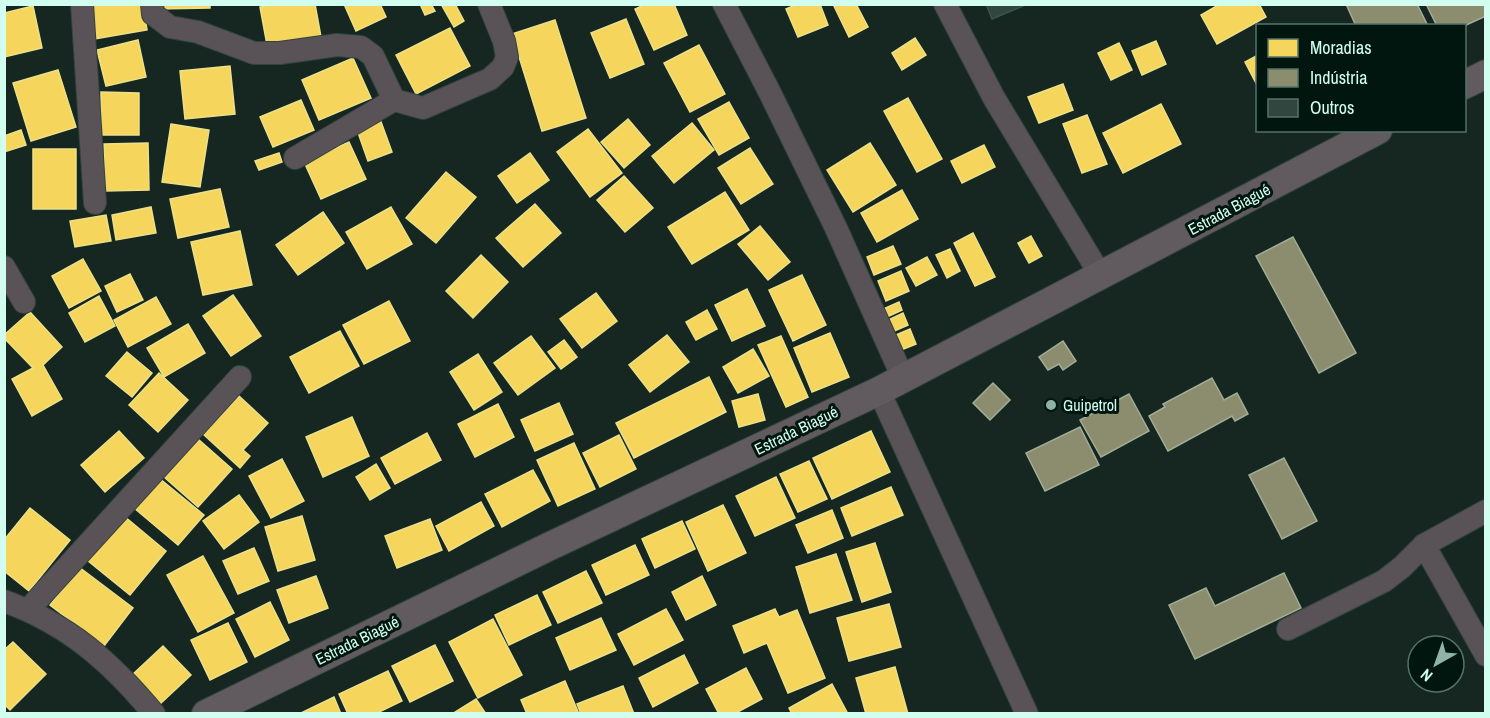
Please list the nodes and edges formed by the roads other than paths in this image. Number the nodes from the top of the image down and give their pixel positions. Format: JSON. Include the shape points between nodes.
{"nodes":[{"id":1,"x":82,"y":4,"type":"edge"},
{"id":2,"x":152,"y":4,"type":"edge"},
{"id":3,"x":489,"y":4,"type":"edge"},
{"id":4,"x":724,"y":4,"type":"edge"},
{"id":5,"x":945,"y":4,"type":"edge"},
{"id":6,"x":1485,"y":74,"type":"edge"},
{"id":7,"x":1466,"y":84,"type":"edge"},
{"id":8,"x":394,"y":100,"type":"junction"},
{"id":9,"x":1374,"y":132,"type":"edge"},
{"id":10,"x":295,"y":158,"type":"dead end"},
{"id":11,"x":95,"y":203,"type":"dead end"},
{"id":12,"x":4,"y":267,"type":"edge"},
{"id":13,"x":1101,"y":276,"type":"junction"},
{"id":14,"x":24,"y":302,"type":"dead end"},
{"id":15,"x":240,"y":377,"type":"dead end"},
{"id":16,"x":903,"y":378,"type":"junction"},
{"id":17,"x":879,"y":391,"type":"junction"},
{"id":18,"x":1485,"y":511,"type":"edge"},
{"id":19,"x":1424,"y":545,"type":"junction"},
{"id":20,"x":4,"y":601,"type":"edge"},
{"id":21,"x":28,"y":610,"type":"junction"},
{"id":22,"x":1288,"y":629,"type":"dead end"},
{"id":23,"x":1485,"y":655,"type":"edge"},
{"id":24,"x":154,"y":714,"type":"edge"},
{"id":25,"x":206,"y":714,"type":"edge"},
{"id":26,"x":1027,"y":714,"type":"edge"}],
"edges":[{"from":1,"to":11,"type":"street"},
{"from":2,"to":8,"type":"street","via":[[153,14],[170,27],[198,32],[254,53],[337,45],[361,47],[373,57]]},
{"from":3,"to":8,"type":"street","via":[[504,41],[507,57],[503,68],[490,79],[423,108]]},
{"from":4,"to":16,"type":"street","via":[[831,217]]},
{"from":5,"to":13,"type":"street","via":[[994,98]]},
{"from":6,"to":7,"type":"main road"},
{"from":8,"to":10,"type":"street"},
{"from":9,"to":13,"type":"main road","name":"Estrada Biagué"},
{"from":12,"to":14,"type":"street"},
{"from":13,"to":16,"type":"main road","name":"Estrada Biagué"},
{"from":15,"to":21,"type":"street"},
{"from":16,"to":17,"type":"main road","name":"Estrada Biagué"},
{"from":17,"to":25,"type":"main road","name":"Estrada Biagué"},
{"from":17,"to":26,"type":"street"},
{"from":18,"to":19,"type":"street"},
{"from":19,"to":22,"type":"street","via":[[1384,581]]},
{"from":19,"to":23,"type":"street"},
{"from":20,"to":21,"type":"street"},
{"from":21,"to":24,"type":"street","via":[[80,640]]}]}
